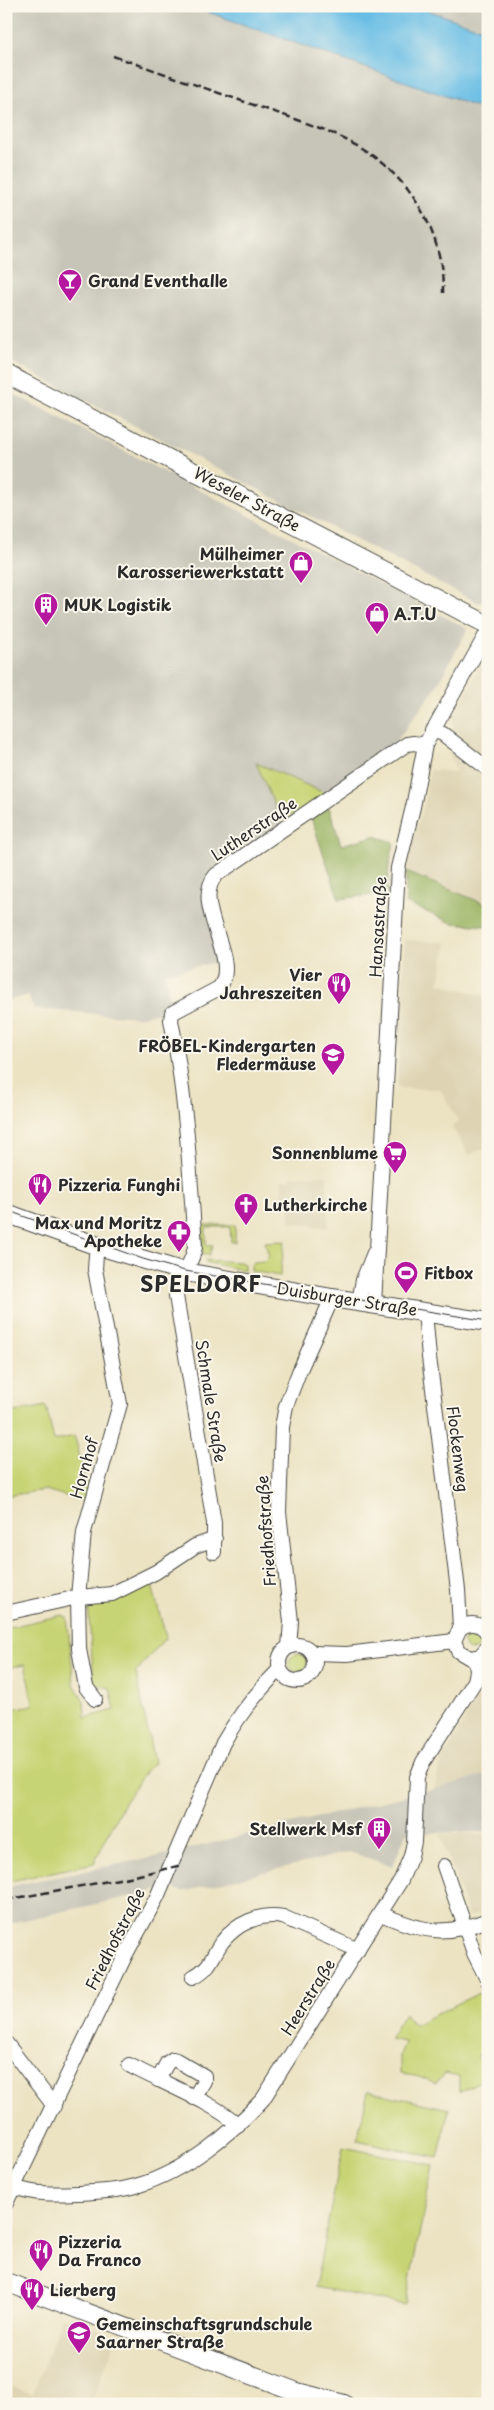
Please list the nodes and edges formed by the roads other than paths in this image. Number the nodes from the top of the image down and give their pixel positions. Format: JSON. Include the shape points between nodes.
{"nodes":[{"id":1,"x":6,"y":374,"type":"edge"},
{"id":2,"x":488,"y":624,"type":"edge"},
{"id":3,"x":488,"y":631,"type":"edge"},
{"id":4,"x":432,"y":730,"type":"junction"},
{"id":5,"x":425,"y":745,"type":"junction"},
{"id":6,"x":488,"y":770,"type":"edge"},
{"id":7,"x":12,"y":1216,"type":"edge"},
{"id":8,"x":99,"y":1246,"type":"junction"},
{"id":9,"x":185,"y":1272,"type":"junction"},
{"id":10,"x":332,"y":1298,"type":"junction"},
{"id":11,"x":366,"y":1303,"type":"junction"},
{"id":12,"x":425,"y":1312,"type":"junction"},
{"id":13,"x":488,"y":1322,"type":"edge"},
{"id":14,"x":458,"y":1590,"type":"junction"},
{"id":15,"x":78,"y":1597,"type":"junction"},
{"id":16,"x":6,"y":1613,"type":"edge"},
{"id":17,"x":475,"y":1624,"type":"junction"},
{"id":18,"x":460,"y":1628,"type":"junction"},
{"id":19,"x":488,"y":1634,"type":"edge"},
{"id":20,"x":454,"y":1641,"type":"junction"},
{"id":21,"x":488,"y":1647,"type":"edge"},
{"id":22,"x":300,"y":1649,"type":"junction"},
{"id":23,"x":347,"y":1654,"type":"junction"},
{"id":24,"x":474,"y":1658,"type":"junction"},
{"id":25,"x":280,"y":1669,"type":"junction"},
{"id":26,"x":314,"y":1669,"type":"junction"},
{"id":27,"x":290,"y":1680,"type":"junction"},
{"id":28,"x":258,"y":1694,"type":"junction"},
{"id":29,"x":95,"y":1699,"type":"dead end"},
{"id":30,"x":444,"y":1866,"type":"dead end"},
{"id":31,"x":381,"y":1914,"type":"junction"},
{"id":32,"x":488,"y":1920,"type":"edge"},
{"id":33,"x":465,"y":1926,"type":"junction"},
{"id":34,"x":358,"y":1950,"type":"junction"},
{"id":35,"x":193,"y":1977,"type":"dead end"},
{"id":36,"x":488,"y":1981,"type":"edge"},
{"id":37,"x":6,"y":2043,"type":"edge"},
{"id":38,"x":129,"y":2065,"type":"dead end"},
{"id":39,"x":158,"y":2080,"type":"junction"},
{"id":40,"x":194,"y":2098,"type":"junction"},
{"id":41,"x":54,"y":2106,"type":"junction"},
{"id":42,"x":238,"y":2125,"type":"junction"},
{"id":43,"x":14,"y":2187,"type":"junction"},
{"id":44,"x":6,"y":2203,"type":"edge"},
{"id":45,"x":6,"y":2282,"type":"edge"},
{"id":46,"x":345,"y":2403,"type":"edge"}],
"edges":[{"from":1,"to":2,"type":"main road","name":"Weseler Straße"},
{"from":3,"to":4,"type":"street","name":"Hansastraße"},
{"from":4,"to":5,"type":"street","name":"Hansastraße"},
{"from":4,"to":6,"type":"street","via":[[443,734]]},
{"from":5,"to":9,"type":"street","name":"Lutherstraße","via":[[407,744],[212,880],[208,897],[225,970],[224,983],[176,1009],[171,1020],[181,1075],[195,1247],[192,1262]]},
{"from":5,"to":11,"type":"street","name":"Hansastraße","via":[[398,868],[378,1243],[363,1280]]},
{"from":7,"to":8,"type":"main road","name":"Duisburger Straße"},
{"from":8,"to":9,"type":"main road","name":"Duisburger Straße"},
{"from":8,"to":15,"type":"street","name":"Hornhof","via":[[95,1269],[120,1404],[84,1532]]},
{"from":9,"to":10,"type":"main road","name":"Duisburger Straße"},
{"from":9,"to":15,"type":"street","name":"Schmale Straße","via":[[176,1296],[214,1546],[195,1546],[156,1572],[112,1594]]},
{"from":10,"to":11,"type":"main road","name":"Duisburger Straße"},
{"from":10,"to":22,"type":"street","name":"Friedhofstraße","via":[[299,1372],[282,1427],[279,1512],[291,1622]]},
{"from":11,"to":12,"type":"main road","name":"Duisburger Straße"},
{"from":12,"to":13,"type":"main road","name":"Duisburger Straße"},
{"from":12,"to":14,"type":"street","name":"Flockenweg"},
{"from":14,"to":17,"type":"street","name":"Flockenweg"},
{"from":14,"to":18,"type":"street","name":"Flockenweg"},
{"from":15,"to":16,"type":"street","name":"Schmale Straße"},
{"from":15,"to":29,"type":"street","name":"Hornhof","via":[[79,1649],[86,1687]]},
{"from":17,"to":18,"type":"street"},
{"from":17,"to":19,"type":"street"},
{"from":18,"to":20,"type":"street"},
{"from":20,"to":23,"type":"street"},
{"from":20,"to":24,"type":"street","via":[[461,1654]]},
{"from":21,"to":24,"type":"street"},
{"from":22,"to":23,"type":"street"},
{"from":22,"to":25,"type":"street","name":"Friedhofstraße","via":[[282,1654]]},
{"from":22,"to":26,"type":"street","name":"Friedhofstraße","via":[[314,1658]]},
{"from":23,"to":26,"type":"street"},
{"from":24,"to":31,"type":"street","name":"Heerstraße","via":[[475,1681],[417,1778],[411,1856]]},
{"from":25,"to":27,"type":"street"},
{"from":25,"to":28,"type":"street","name":"Friedhofstraße"},
{"from":26,"to":27,"type":"street","name":"Friedhofstraße","via":[[304,1680]]},
{"from":27,"to":28,"type":"street","name":"Friedhofstraße"},
{"from":28,"to":41,"type":"street","name":"Friedhofstraße","via":[[232,1726],[218,1752],[157,1897],[126,1954]]},
{"from":30,"to":33,"type":"street"},
{"from":31,"to":33,"type":"street","via":[[420,1930]]},
{"from":31,"to":34,"type":"street","name":"Heerstraße"},
{"from":32,"to":33,"type":"street"},
{"from":33,"to":36,"type":"street"},
{"from":34,"to":35,"type":"street","via":[[283,1917],[271,1915],[232,1931],[211,1963]]},
{"from":34,"to":42,"type":"street","name":"Heerstraße","via":[[273,2086]]},
{"from":37,"to":41,"type":"street"},
{"from":38,"to":39,"type":"street"},
{"from":39,"to":40,"type":"street"},
{"from":39,"to":40,"type":"street","via":[[166,2063],[176,2060],[204,2076]]},
{"from":40,"to":42,"type":"street"},
{"from":41,"to":43,"type":"street","name":"Friedhofstraße"},
{"from":42,"to":43,"type":"street","name":"Heerstraße","via":[[202,2153],[140,2185],[43,2194]]},
{"from":43,"to":44,"type":"street","name":"Friedhofstraße"},
{"from":45,"to":46,"type":"main road","via":[[297,2392]]}]}
